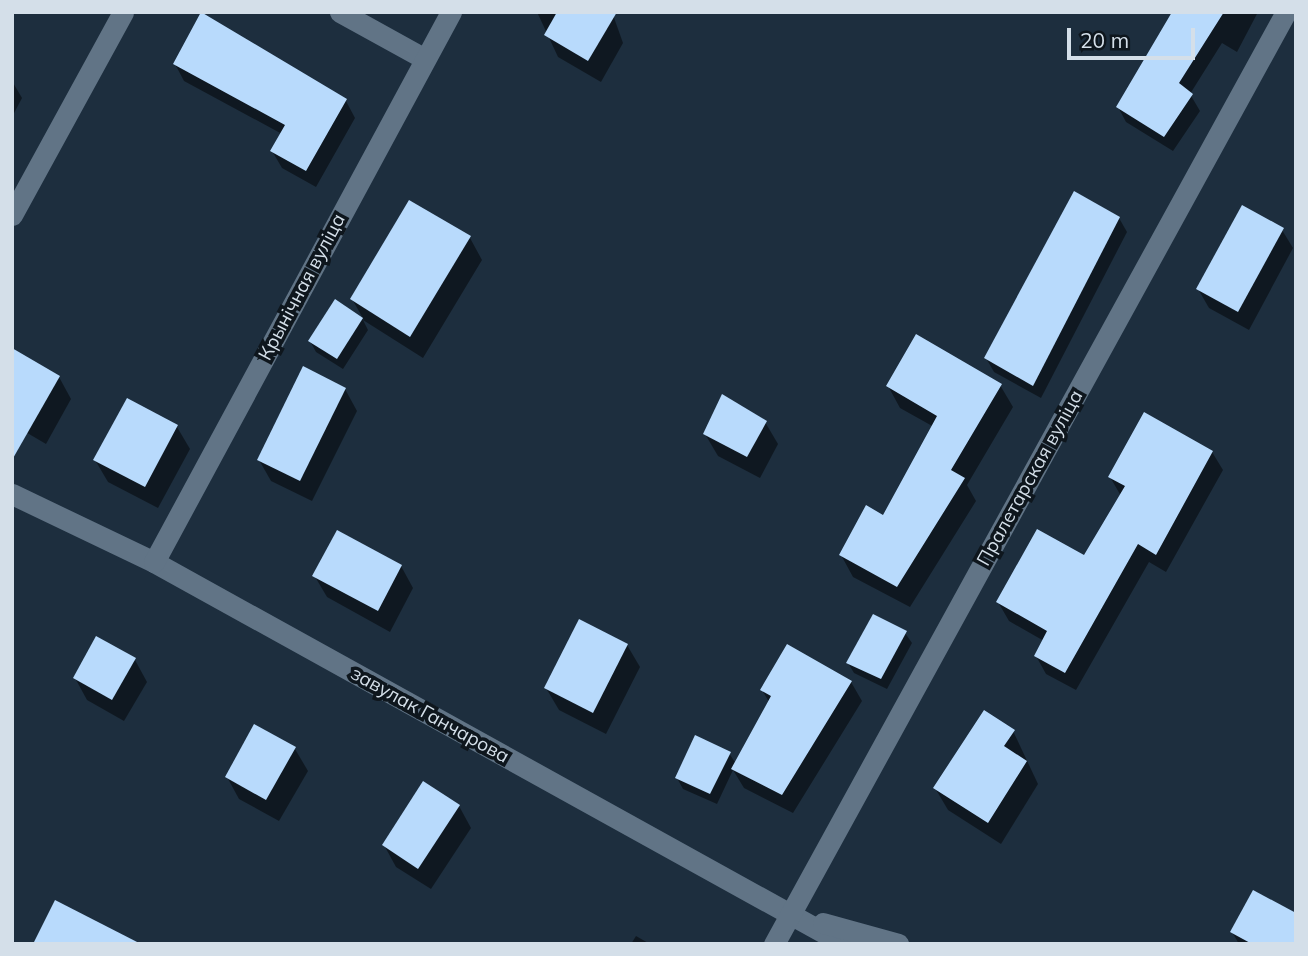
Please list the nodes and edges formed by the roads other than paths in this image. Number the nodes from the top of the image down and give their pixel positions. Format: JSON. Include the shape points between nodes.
{"nodes":[{"id":1,"x":123,"y":12,"type":"edge"},
{"id":2,"x":340,"y":12,"type":"edge"},
{"id":3,"x":451,"y":12,"type":"edge"},
{"id":4,"x":1286,"y":12,"type":"edge"},
{"id":5,"x":425,"y":59,"type":"junction"},
{"id":6,"x":12,"y":215,"type":"edge"},
{"id":7,"x":12,"y":494,"type":"edge"},
{"id":8,"x":154,"y":562,"type":"junction"},
{"id":9,"x":791,"y":914,"type":"junction"},
{"id":10,"x":774,"y":944,"type":"edge"},
{"id":11,"x":844,"y":944,"type":"edge"},
{"id":12,"x":898,"y":944,"type":"edge"}],
"edges":[{"from":1,"to":6,"type":"street"},
{"from":2,"to":5,"type":"street"},
{"from":3,"to":5,"type":"street","name":"Крынічная вуліца"},
{"from":4,"to":9,"type":"street","name":"Пралетарская вуліца"},
{"from":5,"to":8,"type":"street","name":"Крынічная вуліца"},
{"from":7,"to":8,"type":"street","name":"завулак Ганчарова"},
{"from":8,"to":9,"type":"street","name":"завулак Ганчарова"},
{"from":9,"to":10,"type":"street","name":"Пралетарская вуліца"},
{"from":9,"to":11,"type":"street","name":"завулак Ганчарова"},
{"from":9,"to":12,"type":"street"}]}
